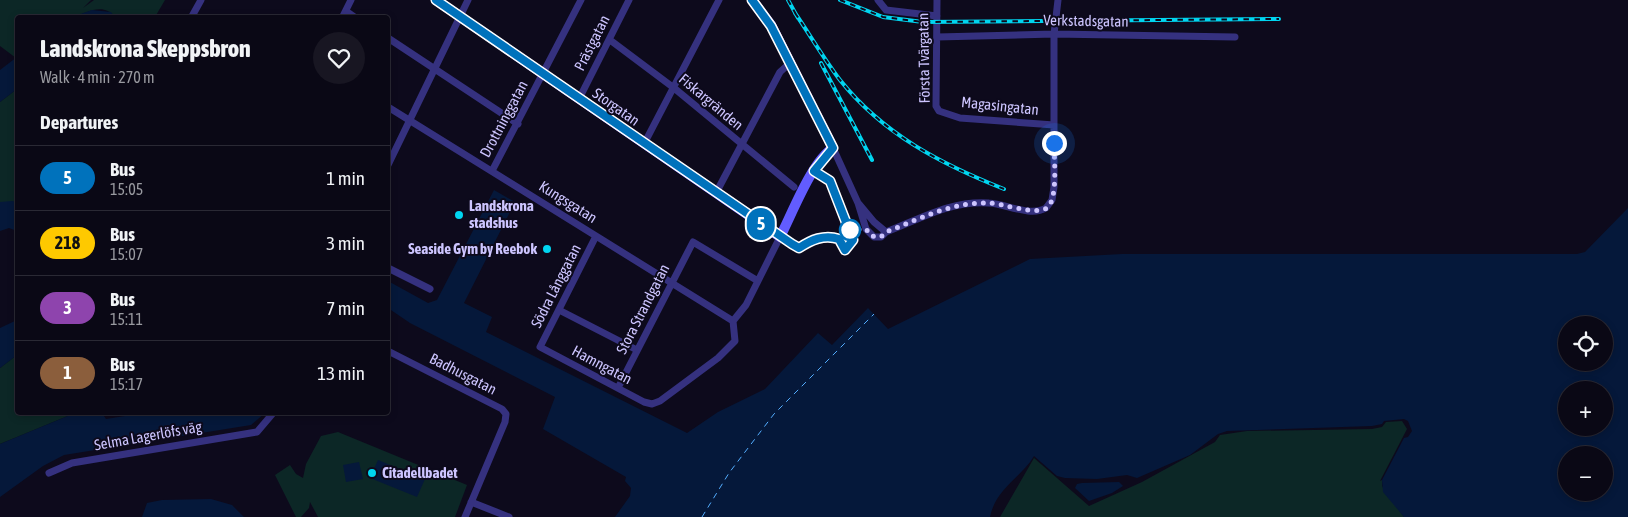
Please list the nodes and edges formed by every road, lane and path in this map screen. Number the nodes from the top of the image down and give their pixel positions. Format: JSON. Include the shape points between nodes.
{"nodes":[{"id":1,"x":201,"y":0,"type":"edge"},
{"id":2,"x":352,"y":0,"type":"edge"},
{"id":3,"x":436,"y":0,"type":"edge"},
{"id":4,"x":468,"y":0,"type":"edge"},
{"id":5,"x":581,"y":0,"type":"edge"},
{"id":6,"x":629,"y":0,"type":"edge"},
{"id":7,"x":719,"y":0,"type":"edge"},
{"id":8,"x":752,"y":0,"type":"edge"},
{"id":9,"x":878,"y":0,"type":"edge"},
{"id":10,"x":937,"y":0,"type":"edge"},
{"id":11,"x":1058,"y":0,"type":"edge"},
{"id":12,"x":344,"y":14,"type":"edge"},
{"id":13,"x":193,"y":15,"type":"edge"},
{"id":14,"x":937,"y":16,"type":"junction"},
{"id":15,"x":460,"y":17,"type":"junction"},
{"id":16,"x":1054,"y":34,"type":"junction"},
{"id":17,"x":937,"y":37,"type":"junction"},
{"id":18,"x":1235,"y":37,"type":"dead end"},
{"id":19,"x":390,"y":39,"type":"edge"},
{"id":20,"x":610,"y":40,"type":"junction"},
{"id":21,"x":790,"y":63,"type":"junction"},
{"id":22,"x":434,"y":69,"type":"junction"},
{"id":23,"x":543,"y":75,"type":"junction"},
{"id":24,"x":674,"y":88,"type":"junction"},
{"id":25,"x":579,"y":99,"type":"junction"},
{"id":26,"x":390,"y":108,"type":"edge"},
{"id":27,"x":944,"y":113,"type":"joint"},
{"id":28,"x":409,"y":120,"type":"junction"},
{"id":29,"x":518,"y":124,"type":"junction"},
{"id":30,"x":1054,"y":125,"type":"junction"},
{"id":31,"x":644,"y":144,"type":"junction"},
{"id":32,"x":740,"y":144,"type":"junction"},
{"id":33,"x":833,"y":148,"type":"junction"},
{"id":34,"x":390,"y":161,"type":"edge"},
{"id":35,"x":492,"y":171,"type":"junction"},
{"id":36,"x":794,"y":187,"type":"dead end"},
{"id":37,"x":716,"y":193,"type":"junction"},
{"id":38,"x":858,"y":203,"type":"junction"},
{"id":39,"x":886,"y":232,"type":"junction"},
{"id":40,"x":596,"y":236,"type":"junction"},
{"id":41,"x":780,"y":237,"type":"junction"},
{"id":42,"x":390,"y":269,"type":"edge"},
{"id":43,"x":758,"y":281,"type":"junction"},
{"id":44,"x":672,"y":283,"type":"junction"},
{"id":45,"x":430,"y":289,"type":"dead end"},
{"id":46,"x":559,"y":310,"type":"junction"},
{"id":47,"x":733,"y":320,"type":"junction"},
{"id":48,"x":540,"y":347,"type":"joint"},
{"id":49,"x":637,"y":350,"type":"junction"},
{"id":50,"x":390,"y":352,"type":"edge"},
{"id":51,"x":618,"y":388,"type":"junction"},
{"id":52,"x":271,"y":415,"type":"edge"},
{"id":53,"x":49,"y":473,"type":"dead end"},
{"id":54,"x":472,"y":502,"type":"junction"},
{"id":55,"x":465,"y":517,"type":"edge"},
{"id":56,"x":509,"y":517,"type":"edge"}],
"edges":[{"from":1,"to":13,"type":"street"},
{"from":2,"to":12,"type":"street"},
{"from":3,"to":15,"type":"street","name":"Storgatan"},
{"from":4,"to":15,"type":"street"},
{"from":5,"to":23,"type":"street","name":"Drottninggatan"},
{"from":6,"to":20,"type":"street","name":"Prästgatan"},
{"from":7,"to":24,"type":"street"},
{"from":8,"to":21,"type":"street","via":[[771,26]]},
{"from":9,"to":14,"type":"street","via":[[886,10]]},
{"from":10,"to":14,"type":"street","name":"Första Tvärgatan"},
{"from":11,"to":16,"type":"street"},
{"from":14,"to":17,"type":"street","name":"Första Tvärgatan"},
{"from":15,"to":22,"type":"street"},
{"from":15,"to":23,"type":"street","name":"Storgatan"},
{"from":16,"to":17,"type":"street","name":"Verkstadsgatan"},
{"from":16,"to":18,"type":"street","name":"Verkstadsgatan"},
{"from":16,"to":30,"type":"street"},
{"from":17,"to":27,"type":"street","name":"Första Tvärgatan","via":[[936,106]]},
{"from":19,"to":22,"type":"street"},
{"from":20,"to":24,"type":"street","name":"Fiskargränden"},
{"from":20,"to":25,"type":"street","name":"Prästgatan"},
{"from":21,"to":32,"type":"street","via":[[780,72]]},
{"from":21,"to":33,"type":"street"},
{"from":22,"to":28,"type":"street"},
{"from":22,"to":29,"type":"street"},
{"from":23,"to":25,"type":"street","name":"Storgatan"},
{"from":23,"to":29,"type":"street","name":"Drottninggatan"},
{"from":24,"to":31,"type":"street"},
{"from":24,"to":32,"type":"street","name":"Fiskargränden"},
{"from":25,"to":31,"type":"street","name":"Storgatan"},
{"from":26,"to":28,"type":"street","name":"Kungsgatan"},
{"from":27,"to":30,"type":"street","name":"Magasingatan","via":[[960,118]]},
{"from":28,"to":34,"type":"street"},
{"from":28,"to":35,"type":"street","name":"Kungsgatan"},
{"from":29,"to":35,"type":"street","name":"Drottninggatan"},
{"from":30,"to":39,"type":"street","via":[[1053,197],[1048,206],[1035,211],[987,202],[949,207]]},
{"from":31,"to":37,"type":"street","name":"Storgatan"},
{"from":32,"to":36,"type":"street","name":"Fiskargränden"},
{"from":32,"to":37,"type":"street"},
{"from":33,"to":38,"type":"street"},
{"from":33,"to":41,"type":"street","via":[[807,182]]},
{"from":35,"to":40,"type":"street","name":"Kungsgatan"},
{"from":37,"to":41,"type":"street","name":"Storgatan"},
{"from":38,"to":39,"type":"street"},
{"from":38,"to":39,"type":"street","via":[[868,234],[878,238]]},
{"from":40,"to":44,"type":"street","name":"Kungsgatan"},
{"from":40,"to":46,"type":"street","name":"Södra Långgatan"},
{"from":41,"to":43,"type":"street"},
{"from":42,"to":45,"type":"street"},
{"from":43,"to":44,"type":"street","name":"Stora Strandgatan","via":[[693,242]]},
{"from":43,"to":47,"type":"street","via":[[746,305]]},
{"from":44,"to":47,"type":"street","name":"Kungsgatan"},
{"from":44,"to":49,"type":"street","name":"Stora Strandgatan"},
{"from":46,"to":48,"type":"street","name":"Södra Långgatan"},
{"from":46,"to":49,"type":"street"},
{"from":47,"to":51,"type":"street","name":"Hamngatan","via":[[735,341],[729,349],[660,401],[644,402]]},
{"from":48,"to":51,"type":"street","name":"Hamngatan"},
{"from":49,"to":51,"type":"street","name":"Stora Strandgatan"},
{"from":50,"to":54,"type":"street","name":"Badhusgatan","via":[[502,409],[506,414]]},
{"from":52,"to":53,"type":"street","name":"Selma Lagerlöfs väg","via":[[257,432],[72,463]]},
{"from":54,"to":55,"type":"street","name":"Badhusgatan"},
{"from":54,"to":56,"type":"street"}]}
